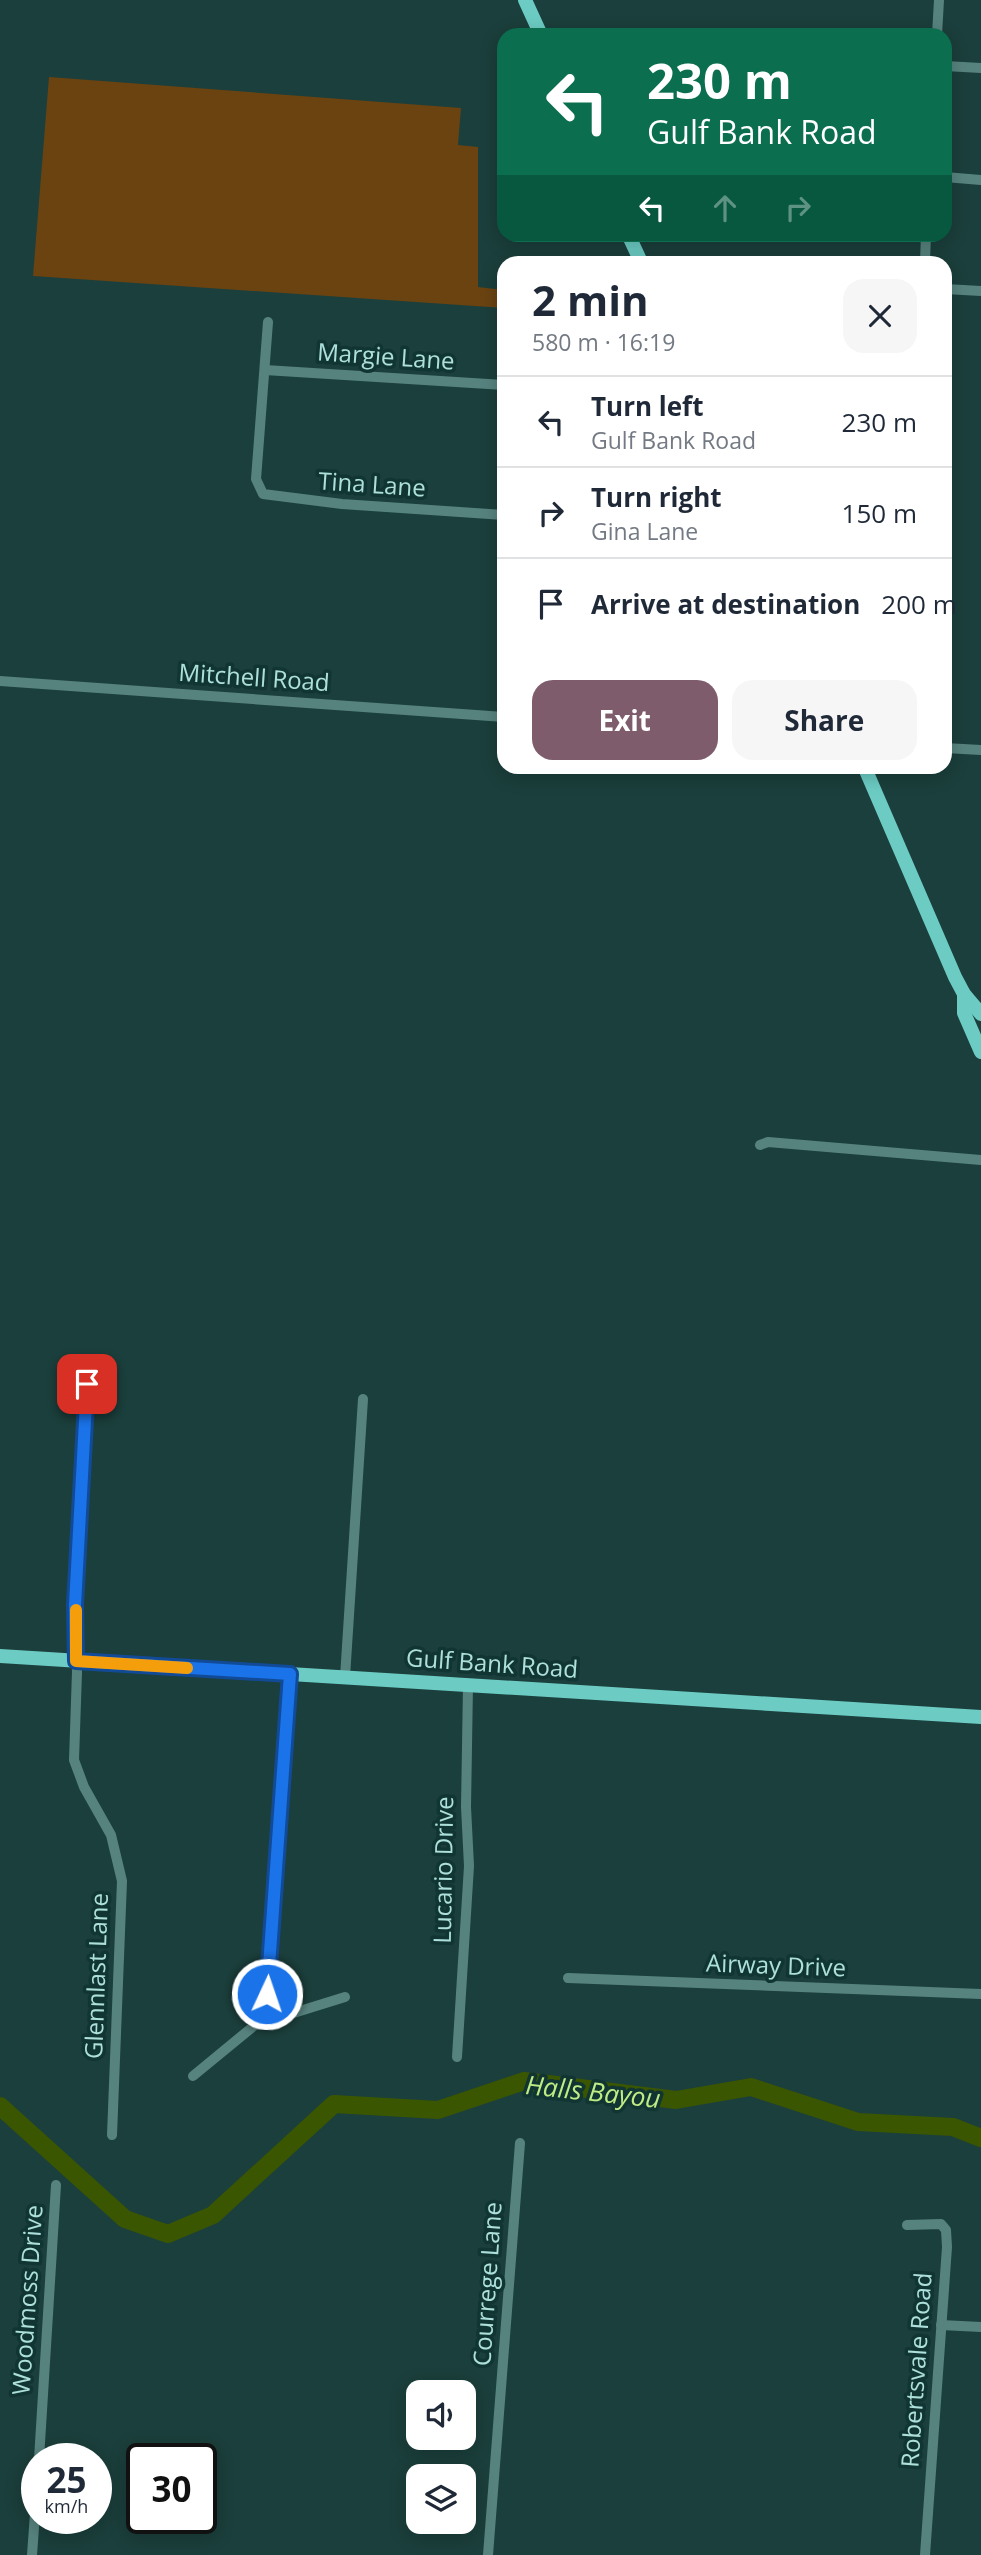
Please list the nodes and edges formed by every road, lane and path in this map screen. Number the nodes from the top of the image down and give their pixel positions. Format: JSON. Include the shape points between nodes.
{"nodes":[{"id":1,"x":525,"y":0,"type":"edge"},
{"id":2,"x":939,"y":0,"type":"edge"},
{"id":3,"x":538,"y":28,"type":"edge"},
{"id":4,"x":937,"y":28,"type":"edge"},
{"id":5,"x":952,"y":66,"type":"edge"},
{"id":6,"x":981,"y":68,"type":"edge"},
{"id":7,"x":952,"y":178,"type":"edge"},
{"id":8,"x":981,"y":180,"type":"edge"},
{"id":9,"x":952,"y":289,"type":"edge"},
{"id":10,"x":981,"y":291,"type":"edge"},
{"id":11,"x":268,"y":323,"type":"dead end"},
{"id":12,"x":265,"y":370,"type":"junction"},
{"id":13,"x":497,"y":385,"type":"edge"},
{"id":14,"x":497,"y":514,"type":"edge"},
{"id":15,"x":0,"y":681,"type":"edge"},
{"id":16,"x":497,"y":716,"type":"edge"},
{"id":17,"x":952,"y":748,"type":"edge"},
{"id":18,"x":981,"y":750,"type":"edge"},
{"id":19,"x":868,"y":774,"type":"edge"},
{"id":20,"x":964,"y":994,"type":"junction"},
{"id":21,"x":981,"y":1014,"type":"edge"},
{"id":22,"x":981,"y":1052,"type":"edge"},
{"id":23,"x":760,"y":1145,"type":"dead end"},
{"id":24,"x":981,"y":1160,"type":"edge"},
{"id":25,"x":87,"y":1384,"type":"dead end"},
{"id":26,"x":363,"y":1399,"type":"dead end"},
{"id":27,"x":0,"y":1656,"type":"edge"},
{"id":28,"x":76,"y":1661,"type":"junction"},
{"id":29,"x":290,"y":1674,"type":"junction"},
{"id":30,"x":345,"y":1677,"type":"junction"},
{"id":31,"x":468,"y":1685,"type":"junction"},
{"id":32,"x":981,"y":1717,"type":"edge"},
{"id":33,"x":568,"y":1978,"type":"dead end"},
{"id":34,"x":981,"y":1994,"type":"edge"},
{"id":35,"x":345,"y":1997,"type":"dead end"},
{"id":36,"x":271,"y":2020,"type":"junction"},
{"id":37,"x":457,"y":2057,"type":"dead end"},
{"id":38,"x":193,"y":2076,"type":"dead end"},
{"id":39,"x":112,"y":2135,"type":"dead end"},
{"id":40,"x":520,"y":2143,"type":"dead end"},
{"id":41,"x":56,"y":2185,"type":"dead end"},
{"id":42,"x":907,"y":2225,"type":"dead end"},
{"id":43,"x":941,"y":2325,"type":"junction"},
{"id":44,"x":981,"y":2327,"type":"edge"},
{"id":45,"x":39,"y":2443,"type":"edge"},
{"id":46,"x":34,"y":2534,"type":"edge"},
{"id":47,"x":32,"y":2555,"type":"edge"},
{"id":48,"x":488,"y":2555,"type":"edge"},
{"id":49,"x":925,"y":2555,"type":"edge"}],
"edges":[{"from":1,"to":3,"type":"main road"},
{"from":2,"to":4,"type":"street"},
{"from":5,"to":6,"type":"street"},
{"from":7,"to":8,"type":"street"},
{"from":9,"to":10,"type":"street"},
{"from":11,"to":12,"type":"street"},
{"from":12,"to":13,"type":"street","name":"Margie Lane"},
{"from":12,"to":14,"type":"street","name":"Tina Lane","via":[[256,479],[263,495]]},
{"from":15,"to":16,"type":"street","name":"Mitchell Road"},
{"from":17,"to":18,"type":"street"},
{"from":19,"to":20,"type":"main road"},
{"from":20,"to":21,"type":"main road"},
{"from":20,"to":22,"type":"main road","via":[[964,1013]]},
{"from":23,"to":24,"type":"street","via":[[774,1142]]},
{"from":25,"to":28,"type":"street","name":"Glennlast Lane"},
{"from":26,"to":30,"type":"street"},
{"from":27,"to":28,"type":"main road","name":"Gulf Bank Road"},
{"from":28,"to":29,"type":"main road","name":"Gulf Bank Road"},
{"from":28,"to":39,"type":"street","name":"Glennlast Lane","via":[[74,1760],[111,1835],[122,1881]]},
{"from":29,"to":30,"type":"main road","name":"Gulf Bank Road"},
{"from":29,"to":36,"type":"street","via":[[267,1983]]},
{"from":30,"to":31,"type":"main road","name":"Gulf Bank Road"},
{"from":31,"to":32,"type":"main road","name":"Gulf Bank Road"},
{"from":31,"to":37,"type":"street","name":"Lucario Drive","via":[[469,1866]]},
{"from":33,"to":34,"type":"street","name":"Airway Drive"},
{"from":35,"to":36,"type":"street"},
{"from":36,"to":38,"type":"street","via":[[255,2025]]},
{"from":40,"to":48,"type":"street","name":"Courrege Lane"},
{"from":41,"to":45,"type":"street","name":"Woodmoss Drive"},
{"from":42,"to":43,"type":"street","name":"Robertsvale Road","via":[[941,2224],[946,2230]]},
{"from":43,"to":44,"type":"street"},
{"from":43,"to":49,"type":"street","name":"Robertsvale Road"},
{"from":46,"to":47,"type":"street"}]}
